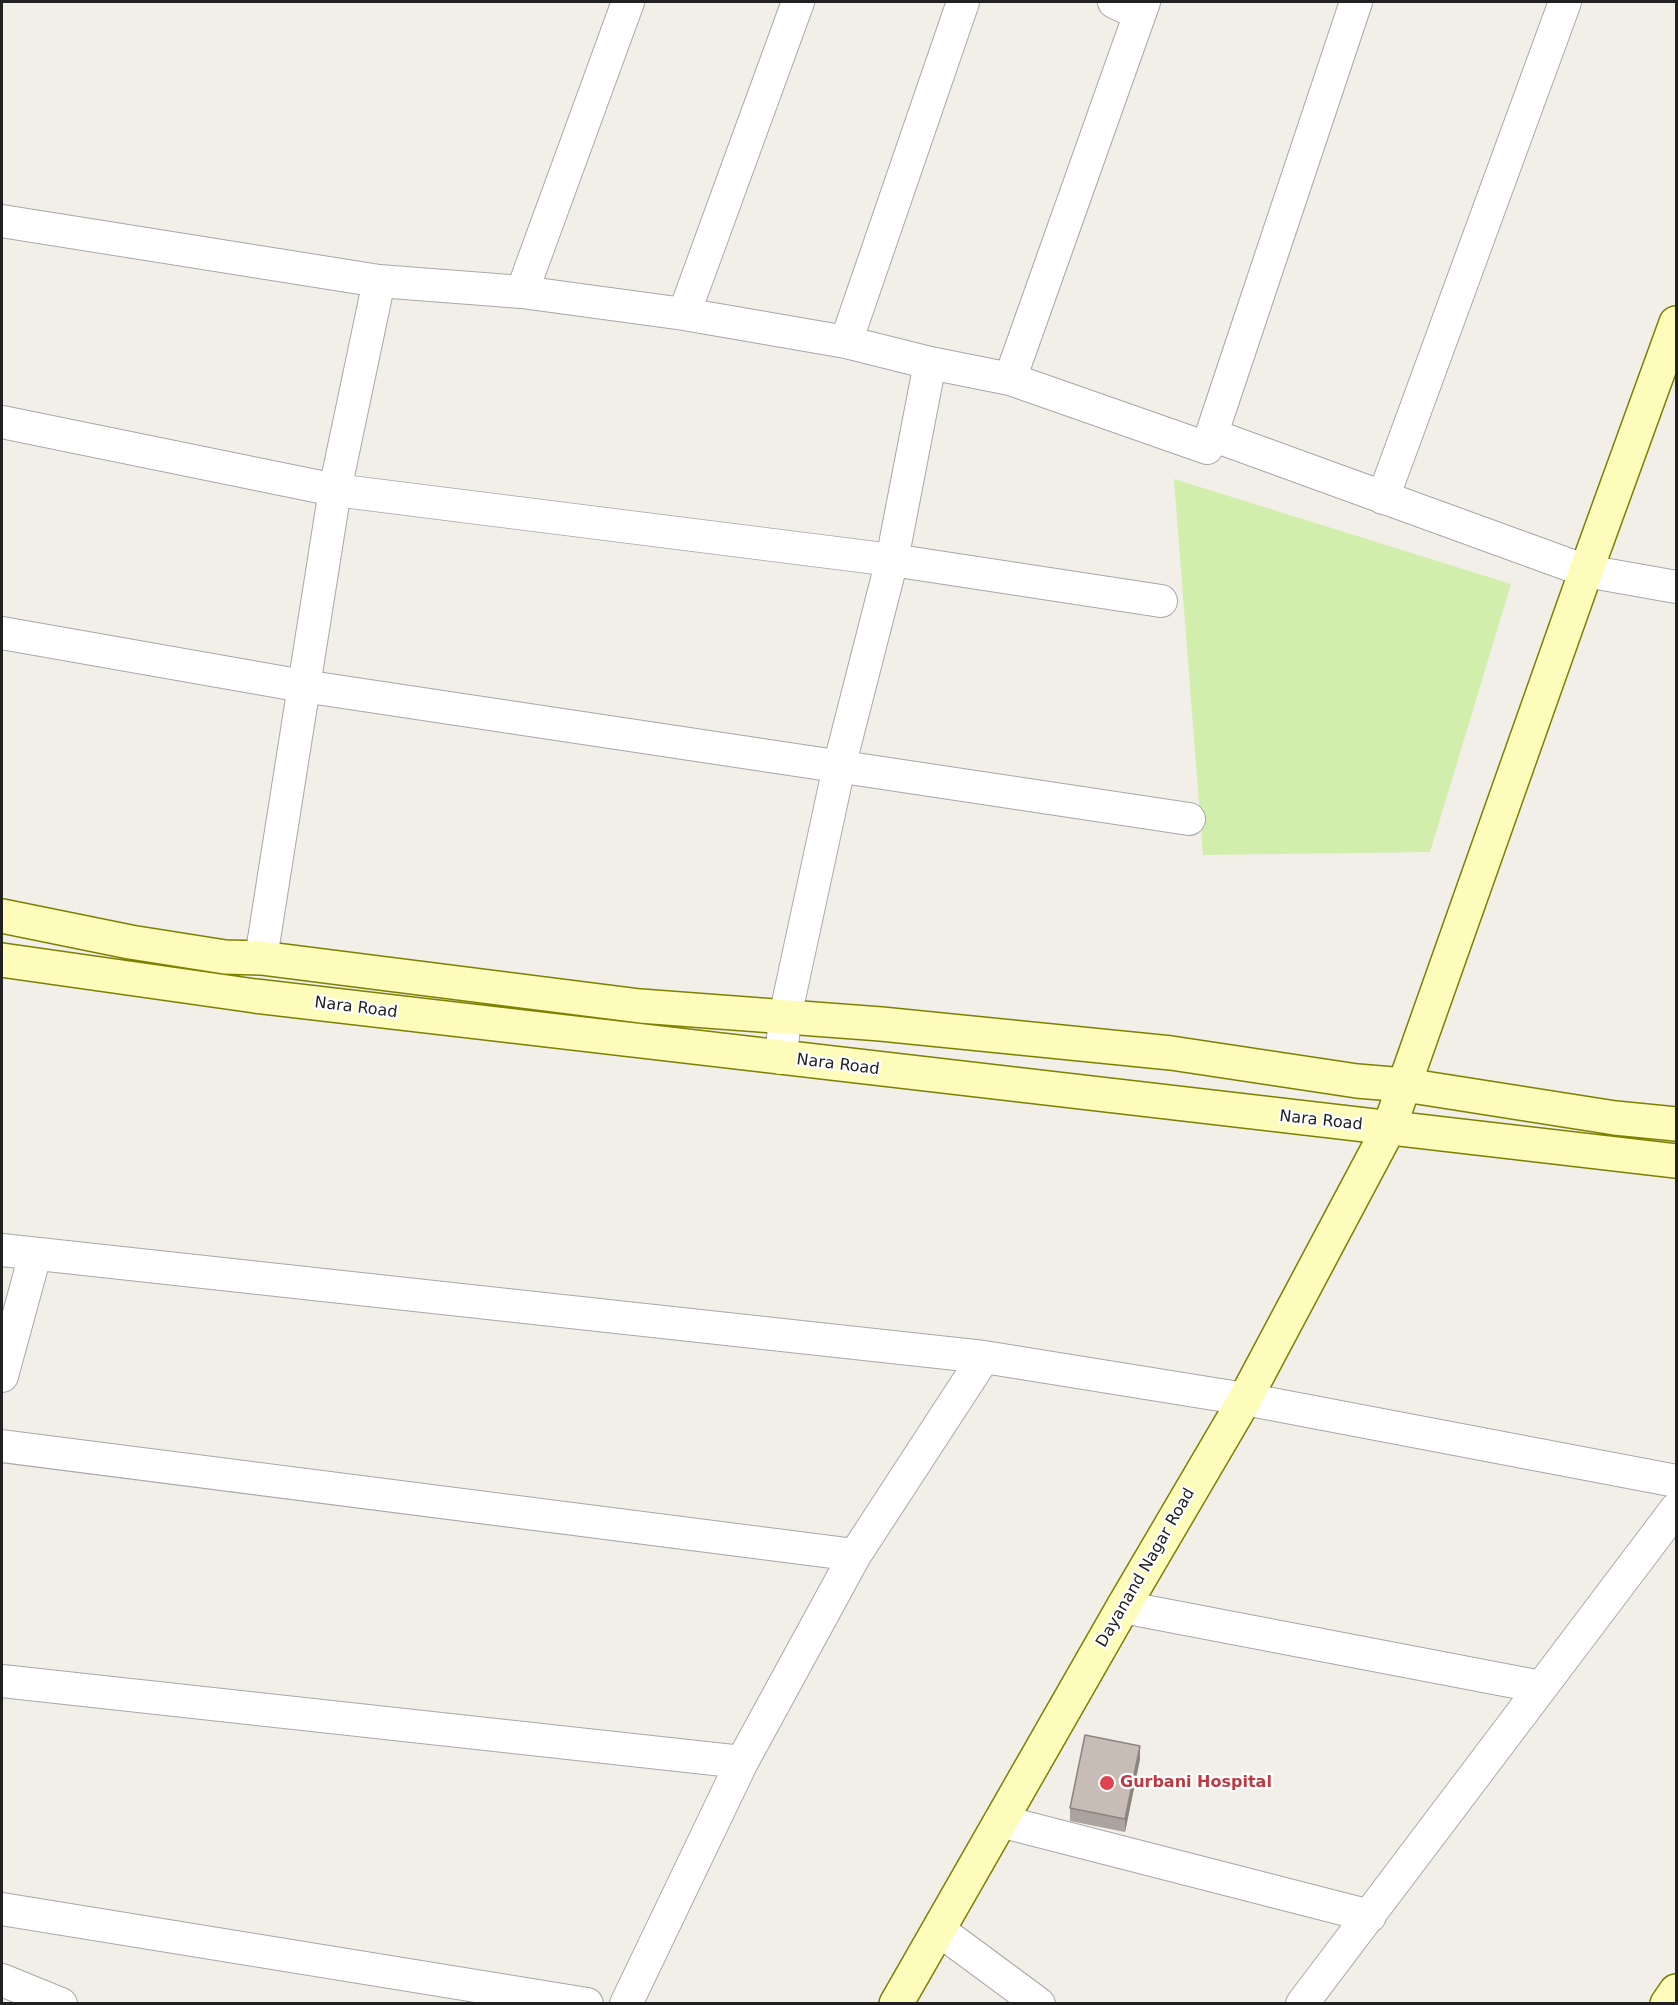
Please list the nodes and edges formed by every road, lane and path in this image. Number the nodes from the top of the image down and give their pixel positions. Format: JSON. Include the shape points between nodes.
{"nodes":[{"id":1,"x":628,"y":2,"type":"edge"},
{"id":2,"x":798,"y":2,"type":"edge"},
{"id":3,"x":963,"y":2,"type":"edge"},
{"id":4,"x":1356,"y":2,"type":"edge"},
{"id":5,"x":1565,"y":2,"type":"edge"},
{"id":6,"x":1132,"y":6,"type":"edge"},
{"id":7,"x":2,"y":221,"type":"edge"},
{"id":8,"x":379,"y":281,"type":"junction"},
{"id":9,"x":522,"y":292,"type":"junction"},
{"id":10,"x":684,"y":314,"type":"junction"},
{"id":11,"x":1677,"y":323,"type":"edge"},
{"id":12,"x":846,"y":342,"type":"junction"},
{"id":13,"x":930,"y":363,"type":"junction"},
{"id":14,"x":1010,"y":378,"type":"junction"},
{"id":15,"x":2,"y":422,"type":"edge"},
{"id":16,"x":1212,"y":435,"type":"junction"},
{"id":17,"x":335,"y":490,"type":"junction"},
{"id":18,"x":1383,"y":498,"type":"junction"},
{"id":19,"x":892,"y":560,"type":"junction"},
{"id":20,"x":1586,"y":571,"type":"junction"},
{"id":21,"x":1677,"y":586,"type":"edge"},
{"id":22,"x":1161,"y":601,"type":"dead end"},
{"id":23,"x":2,"y":633,"type":"edge"},
{"id":24,"x":303,"y":686,"type":"junction"},
{"id":25,"x":839,"y":767,"type":"junction"},
{"id":26,"x":1189,"y":819,"type":"dead end"},
{"id":27,"x":2,"y":916,"type":"edge"},
{"id":28,"x":261,"y":958,"type":"junction"},
{"id":29,"x":2,"y":960,"type":"edge"},
{"id":30,"x":785,"y":1017,"type":"junction"},
{"id":31,"x":781,"y":1058,"type":"junction"},
{"id":32,"x":1405,"y":1084,"type":"junction"},
{"id":33,"x":1677,"y":1124,"type":"edge"},
{"id":34,"x":1389,"y":1128,"type":"junction"},
{"id":35,"x":1677,"y":1161,"type":"edge"},
{"id":36,"x":2,"y":1250,"type":"edge"},
{"id":37,"x":35,"y":1255,"type":"junction"},
{"id":38,"x":984,"y":1358,"type":"junction"},
{"id":39,"x":2,"y":1376,"type":"edge"},
{"id":40,"x":1245,"y":1399,"type":"junction"},
{"id":41,"x":2,"y":1446,"type":"edge"},
{"id":42,"x":1677,"y":1481,"type":"edge"},
{"id":43,"x":1677,"y":1509,"type":"edge"},
{"id":44,"x":855,"y":1555,"type":"junction"},
{"id":45,"x":1123,"y":1607,"type":"junction"},
{"id":46,"x":2,"y":1681,"type":"edge"},
{"id":47,"x":1541,"y":1687,"type":"junction"},
{"id":48,"x":742,"y":1762,"type":"junction"},
{"id":49,"x":1000,"y":1821,"type":"junction"},
{"id":50,"x":2,"y":1910,"type":"edge"},
{"id":51,"x":1370,"y":1916,"type":"junction"},
{"id":52,"x":939,"y":1930,"type":"junction"},
{"id":53,"x":2,"y":1980,"type":"edge"},
{"id":54,"x":1677,"y":1991,"type":"edge"},
{"id":55,"x":61,"y":2004,"type":"edge"},
{"id":56,"x":587,"y":2004,"type":"edge"},
{"id":57,"x":626,"y":2004,"type":"edge"},
{"id":58,"x":896,"y":2004,"type":"edge"},
{"id":59,"x":1039,"y":2004,"type":"edge"},
{"id":60,"x":1302,"y":2004,"type":"edge"},
{"id":61,"x":1667,"y":2004,"type":"edge"}],
"edges":[{"from":1,"to":9,"type":"street"},
{"from":2,"to":10,"type":"street"},
{"from":3,"to":12,"type":"street"},
{"from":4,"to":16,"type":"street"},
{"from":5,"to":18,"type":"street"},
{"from":6,"to":14,"type":"street"},
{"from":7,"to":8,"type":"street"},
{"from":8,"to":9,"type":"street"},
{"from":8,"to":17,"type":"street"},
{"from":9,"to":10,"type":"street"},
{"from":10,"to":12,"type":"street"},
{"from":11,"to":20,"type":"main road","name":"Dayanand Nagar Road"},
{"from":12,"to":13,"type":"street"},
{"from":13,"to":14,"type":"street"},
{"from":13,"to":19,"type":"street"},
{"from":14,"to":16,"type":"street","via":[[1207,448]]},
{"from":15,"to":17,"type":"street"},
{"from":16,"to":18,"type":"street"},
{"from":17,"to":19,"type":"street"},
{"from":17,"to":24,"type":"street"},
{"from":18,"to":20,"type":"street"},
{"from":19,"to":22,"type":"street"},
{"from":19,"to":25,"type":"street"},
{"from":20,"to":21,"type":"street"},
{"from":20,"to":32,"type":"main road","name":"Dayanand Nagar Road"},
{"from":23,"to":24,"type":"street"},
{"from":24,"to":25,"type":"street"},
{"from":24,"to":28,"type":"street"},
{"from":25,"to":26,"type":"street"},
{"from":25,"to":30,"type":"street"},
{"from":27,"to":28,"type":"main road","via":[[130,942],[225,957]]},
{"from":28,"to":30,"type":"main road","via":[[640,1006]]},
{"from":29,"to":31,"type":"main road","name":"Nara Road","via":[[255,996]]},
{"from":30,"to":31,"type":"street"},
{"from":30,"to":32,"type":"main road","via":[[1171,1053],[1357,1081]]},
{"from":31,"to":34,"type":"main road","name":"Nara Road"},
{"from":32,"to":33,"type":"main road","via":[[1615,1118]]},
{"from":32,"to":34,"type":"main road","name":"Dayanand Nagar Road"},
{"from":34,"to":35,"type":"main road","name":"Nara Road"},
{"from":34,"to":40,"type":"main road","name":"Dayanand Nagar Road"},
{"from":36,"to":37,"type":"street"},
{"from":37,"to":38,"type":"street"},
{"from":37,"to":39,"type":"street"},
{"from":38,"to":40,"type":"street"},
{"from":38,"to":44,"type":"street"},
{"from":40,"to":42,"type":"street"},
{"from":40,"to":45,"type":"main road","name":"Dayanand Nagar Road"},
{"from":41,"to":44,"type":"street"},
{"from":43,"to":47,"type":"street"},
{"from":44,"to":48,"type":"street"},
{"from":45,"to":47,"type":"street"},
{"from":45,"to":49,"type":"main road","name":"Dayanand Nagar Road"},
{"from":46,"to":48,"type":"street"},
{"from":47,"to":51,"type":"street"},
{"from":48,"to":57,"type":"street"},
{"from":49,"to":51,"type":"street"},
{"from":49,"to":52,"type":"main road","name":"Dayanand Nagar Road"},
{"from":50,"to":56,"type":"street"},
{"from":51,"to":60,"type":"street"},
{"from":52,"to":58,"type":"main road","name":"Dayanand Nagar Road"},
{"from":52,"to":59,"type":"street"},
{"from":53,"to":55,"type":"street"},
{"from":54,"to":61,"type":"main road"}]}
